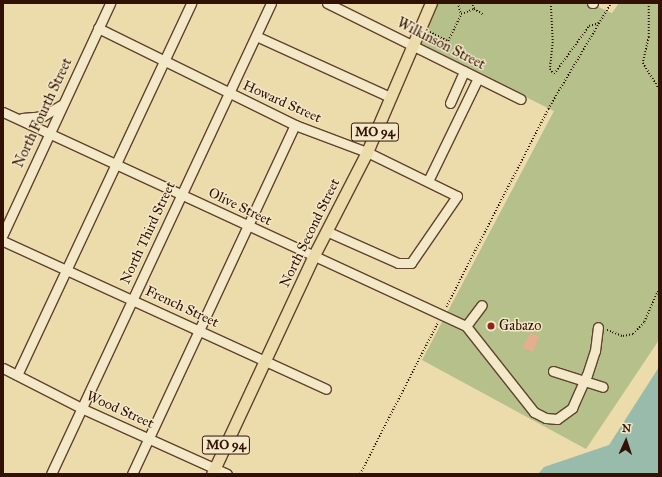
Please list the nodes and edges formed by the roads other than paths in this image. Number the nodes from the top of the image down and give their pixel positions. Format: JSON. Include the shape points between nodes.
{"nodes":[{"id":1,"x":110,"y":3,"type":"edge"},
{"id":2,"x":191,"y":3,"type":"edge"},
{"id":3,"x":271,"y":3,"type":"edge"},
{"id":4,"x":431,"y":3,"type":"edge"},
{"id":5,"x":329,"y":4,"type":"edge"},
{"id":6,"x":98,"y":28,"type":"junction"},
{"id":7,"x":256,"y":36,"type":"junction"},
{"id":8,"x":413,"y":45,"type":"junction"},
{"id":9,"x":163,"y":61,"type":"junction"},
{"id":10,"x":464,"y":71,"type":"junction"},
{"id":11,"x":478,"y":78,"type":"junction"},
{"id":12,"x":228,"y":93,"type":"junction"},
{"id":13,"x":390,"y":97,"type":"junction"},
{"id":14,"x":520,"y":99,"type":"dead end"},
{"id":15,"x":450,"y":103,"type":"dead end"},
{"id":16,"x":62,"y":104,"type":"junction"},
{"id":17,"x":3,"y":112,"type":"edge"},
{"id":18,"x":16,"y":118,"type":"junction"},
{"id":19,"x":295,"y":125,"type":"junction"},
{"id":20,"x":49,"y":132,"type":"junction"},
{"id":21,"x":367,"y":152,"type":"junction"},
{"id":22,"x":114,"y":163,"type":"junction"},
{"id":23,"x":428,"y":181,"type":"junction"},
{"id":24,"x":181,"y":194,"type":"junction"},
{"id":25,"x":246,"y":225,"type":"junction"},
{"id":26,"x":326,"y":231,"type":"junction"},
{"id":27,"x":3,"y":234,"type":"edge"},
{"id":28,"x":3,"y":242,"type":"edge"},
{"id":29,"x":313,"y":257,"type":"junction"},
{"id":30,"x":67,"y":269,"type":"junction"},
{"id":31,"x":133,"y":299,"type":"junction"},
{"id":32,"x":482,"y":305,"type":"dead end"},
{"id":33,"x":466,"y":326,"type":"junction"},
{"id":34,"x":598,"y":327,"type":"road end"},
{"id":35,"x":198,"y":330,"type":"junction"},
{"id":36,"x":265,"y":362,"type":"junction"},
{"id":37,"x":3,"y":368,"type":"edge"},
{"id":38,"x":553,"y":371,"type":"dead end"},
{"id":39,"x":17,"y":375,"type":"junction"},
{"id":40,"x":585,"y":380,"type":"junction"},
{"id":41,"x":603,"y":387,"type":"dead end"},
{"id":42,"x":326,"y":389,"type":"dead end"},
{"id":43,"x":81,"y":408,"type":"junction"},
{"id":44,"x":148,"y":438,"type":"junction"},
{"id":45,"x":213,"y":471,"type":"edge"},
{"id":46,"x":51,"y":474,"type":"edge"},
{"id":47,"x":132,"y":474,"type":"edge"},
{"id":48,"x":227,"y":474,"type":"edge"}],
"edges":[{"from":1,"to":6,"type":"street","name":"North Fourth Street"},
{"from":2,"to":9,"type":"street"},
{"from":3,"to":7,"type":"street","name":"North Third Street"},
{"from":4,"to":8,"type":"main road","name":"North Second Street","number":"MO 94"},
{"from":5,"to":8,"type":"street","name":"Wilkinson Street"},
{"from":6,"to":9,"type":"street","name":"Howard Street"},
{"from":6,"to":16,"type":"street","name":"North Fourth Street"},
{"from":7,"to":12,"type":"street","name":"North Third Street"},
{"from":7,"to":13,"type":"street"},
{"from":8,"to":10,"type":"street","name":"Wilkinson Street"},
{"from":8,"to":13,"type":"main road","name":"North Second Street","number":"MO 94"},
{"from":9,"to":12,"type":"street","name":"Howard Street"},
{"from":9,"to":22,"type":"street"},
{"from":10,"to":11,"type":"street","name":"Wilkinson Street"},
{"from":10,"to":15,"type":"street"},
{"from":11,"to":14,"type":"street","name":"Wilkinson Street"},
{"from":11,"to":23,"type":"street"},
{"from":12,"to":19,"type":"street","name":"Howard Street"},
{"from":12,"to":24,"type":"street","name":"North Third Street"},
{"from":13,"to":21,"type":"main road","name":"North Second Street","number":"MO 94"},
{"from":16,"to":18,"type":"street","via":[[43,116]]},
{"from":16,"to":20,"type":"street","name":"North Fourth Street"},
{"from":17,"to":18,"type":"street","name":"Olive Street"},
{"from":18,"to":20,"type":"street","name":"Olive Street"},
{"from":19,"to":21,"type":"street","name":"Howard Street"},
{"from":19,"to":25,"type":"street"},
{"from":20,"to":22,"type":"street","name":"Olive Street"},
{"from":20,"to":27,"type":"street","name":"North Fourth Street"},
{"from":21,"to":23,"type":"street","name":"Howard Street"},
{"from":21,"to":26,"type":"main road","name":"North Second Street","number":"MO 94"},
{"from":22,"to":24,"type":"street","name":"Olive Street"},
{"from":22,"to":30,"type":"street"},
{"from":23,"to":26,"type":"street","name":"Howard Street","via":[[457,196],[411,263],[398,263]]},
{"from":24,"to":25,"type":"street","name":"Olive Street"},
{"from":24,"to":31,"type":"street","name":"North Third Street"},
{"from":25,"to":29,"type":"street","name":"Olive Street"},
{"from":25,"to":35,"type":"street"},
{"from":26,"to":29,"type":"main road","name":"North Second Street","number":"MO 94"},
{"from":28,"to":30,"type":"street","name":"French Street"},
{"from":29,"to":33,"type":"street","name":"Olive Street"},
{"from":29,"to":36,"type":"main road","name":"North Second Street","number":"MO 94"},
{"from":30,"to":31,"type":"street","name":"French Street"},
{"from":30,"to":39,"type":"street"},
{"from":31,"to":35,"type":"street","name":"French Street"},
{"from":31,"to":43,"type":"street","name":"North Third Street"},
{"from":32,"to":33,"type":"street"},
{"from":33,"to":40,"type":"street","via":[[534,412],[546,418],[557,419],[567,414]]},
{"from":34,"to":40,"type":"street","via":[[595,352]]},
{"from":35,"to":36,"type":"street","name":"French Street"},
{"from":35,"to":44,"type":"street"},
{"from":36,"to":42,"type":"street","name":"French Street"},
{"from":36,"to":45,"type":"main road","name":"North Second Street","number":"MO 94"},
{"from":37,"to":39,"type":"street","name":"Wood Street"},
{"from":38,"to":40,"type":"street"},
{"from":39,"to":43,"type":"street","name":"Wood Street"},
{"from":40,"to":41,"type":"street"},
{"from":43,"to":44,"type":"street","name":"Wood Street"},
{"from":43,"to":46,"type":"street","name":"North Third Street"},
{"from":44,"to":45,"type":"street","name":"Wood Street"},
{"from":44,"to":47,"type":"street"},
{"from":45,"to":48,"type":"street","name":"Wood Street"}]}
